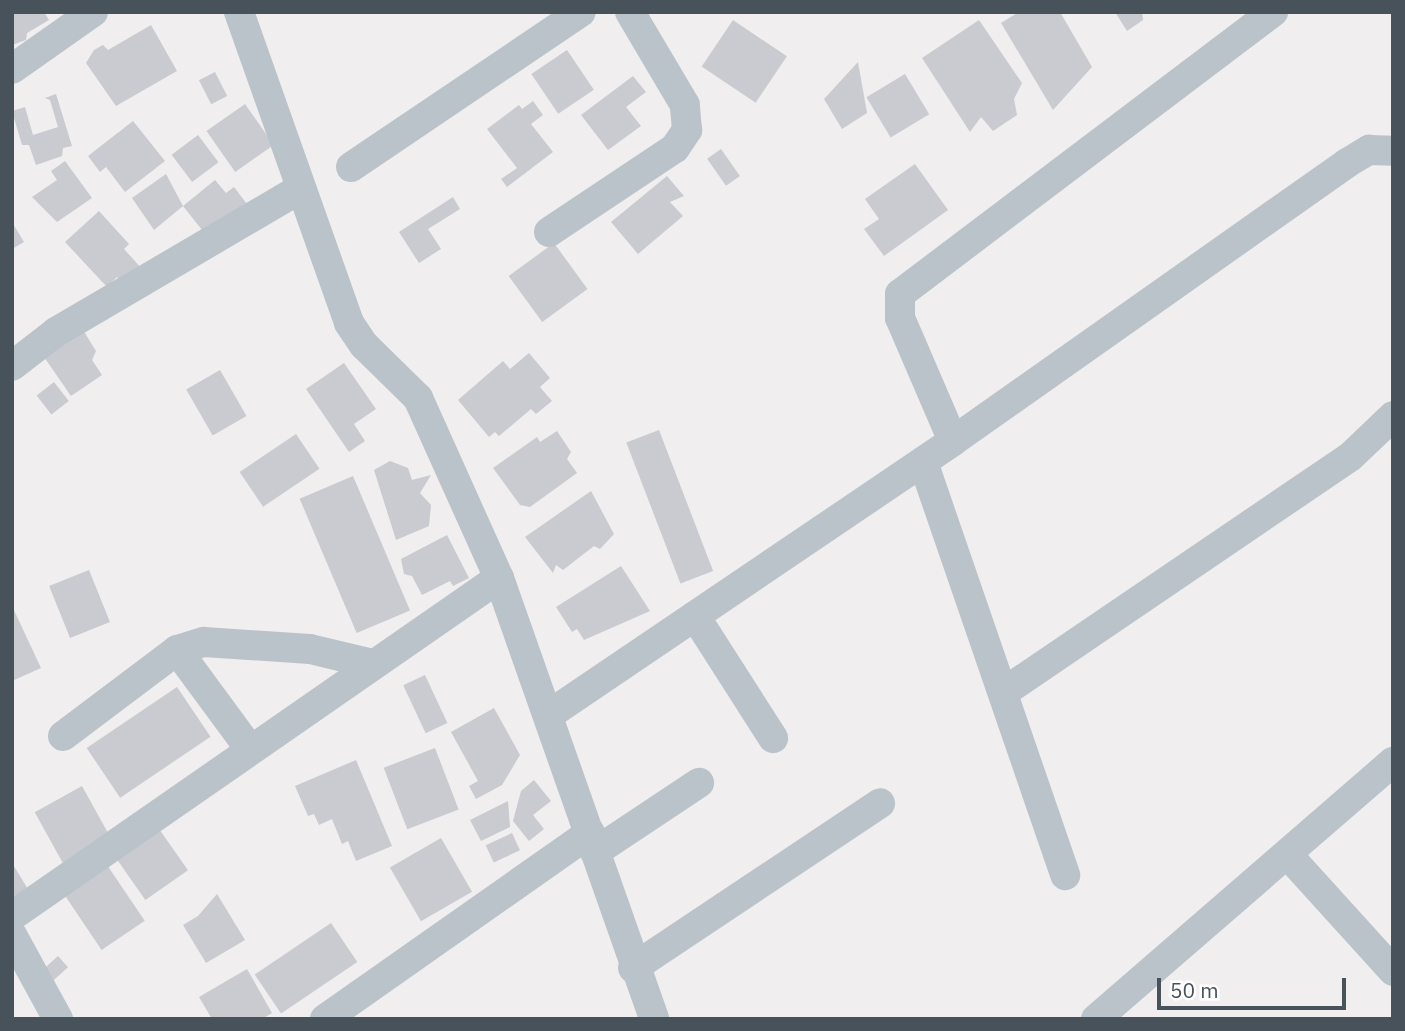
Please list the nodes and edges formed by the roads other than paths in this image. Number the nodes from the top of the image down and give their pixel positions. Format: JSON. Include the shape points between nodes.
{"nodes":[{"id":1,"x":93,"y":12,"type":"edge"},
{"id":2,"x":239,"y":12,"type":"edge"},
{"id":3,"x":581,"y":12,"type":"edge"},
{"id":4,"x":630,"y":12,"type":"edge"},
{"id":5,"x":1273,"y":12,"type":"edge"},
{"id":6,"x":12,"y":69,"type":"edge"},
{"id":7,"x":1393,"y":151,"type":"edge"},
{"id":8,"x":351,"y":167,"type":"dead end"},
{"id":9,"x":301,"y":188,"type":"junction"},
{"id":10,"x":549,"y":232,"type":"dead end"},
{"id":11,"x":12,"y":366,"type":"edge"},
{"id":12,"x":1393,"y":416,"type":"edge"},
{"id":13,"x":953,"y":441,"type":"junction"},
{"id":14,"x":923,"y":462,"type":"junction"},
{"id":15,"x":499,"y":578,"type":"junction"},
{"id":16,"x":695,"y":616,"type":"junction"},
{"id":17,"x":177,"y":650,"type":"junction"},
{"id":18,"x":373,"y":664,"type":"junction"},
{"id":19,"x":1004,"y":692,"type":"junction"},
{"id":20,"x":550,"y":714,"type":"junction"},
{"id":21,"x":63,"y":736,"type":"dead end"},
{"id":22,"x":773,"y":738,"type":"dead end"},
{"id":23,"x":250,"y":749,"type":"junction"},
{"id":24,"x":1393,"y":762,"type":"edge"},
{"id":25,"x":699,"y":783,"type":"dead end"},
{"id":26,"x":880,"y":803,"type":"dead end"},
{"id":27,"x":593,"y":842,"type":"junction"},
{"id":28,"x":1287,"y":855,"type":"junction"},
{"id":29,"x":1065,"y":875,"type":"dead end"},
{"id":30,"x":12,"y":916,"type":"edge"},
{"id":31,"x":12,"y":935,"type":"edge"},
{"id":32,"x":1388,"y":957,"type":"edge"},
{"id":33,"x":633,"y":968,"type":"junction"},
{"id":34,"x":650,"y":1017,"type":"edge"},
{"id":35,"x":58,"y":1019,"type":"edge"},
{"id":36,"x":325,"y":1019,"type":"edge"},
{"id":37,"x":1096,"y":1019,"type":"edge"}],
"edges":[{"from":1,"to":6,"type":"street"},
{"from":2,"to":9,"type":"street"},
{"from":3,"to":8,"type":"street"},
{"from":4,"to":10,"type":"street","via":[[685,105],[687,130],[675,148]]},
{"from":5,"to":13,"type":"street","via":[[900,294],[901,318]]},
{"from":7,"to":13,"type":"street","via":[[1369,150],[1347,163]]},
{"from":9,"to":11,"type":"street","via":[[56,332]]},
{"from":9,"to":15,"type":"street","via":[[349,323],[364,345],[418,398]]},
{"from":12,"to":19,"type":"street","via":[[1350,457]]},
{"from":13,"to":14,"type":"street"},
{"from":14,"to":16,"type":"street"},
{"from":14,"to":19,"type":"street"},
{"from":15,"to":18,"type":"street"},
{"from":15,"to":20,"type":"street"},
{"from":16,"to":20,"type":"street"},
{"from":16,"to":22,"type":"street"},
{"from":17,"to":18,"type":"street","via":[[204,642],[249,642],[310,649]]},
{"from":17,"to":21,"type":"street"},
{"from":17,"to":23,"type":"street"},
{"from":18,"to":23,"type":"street"},
{"from":19,"to":29,"type":"street"},
{"from":20,"to":27,"type":"street"},
{"from":23,"to":30,"type":"street"},
{"from":24,"to":28,"type":"street"},
{"from":25,"to":27,"type":"street"},
{"from":26,"to":33,"type":"street"},
{"from":27,"to":33,"type":"street"},
{"from":27,"to":36,"type":"street"},
{"from":28,"to":32,"type":"street"},
{"from":28,"to":37,"type":"street"},
{"from":31,"to":35,"type":"street"},
{"from":33,"to":34,"type":"street"}]}
